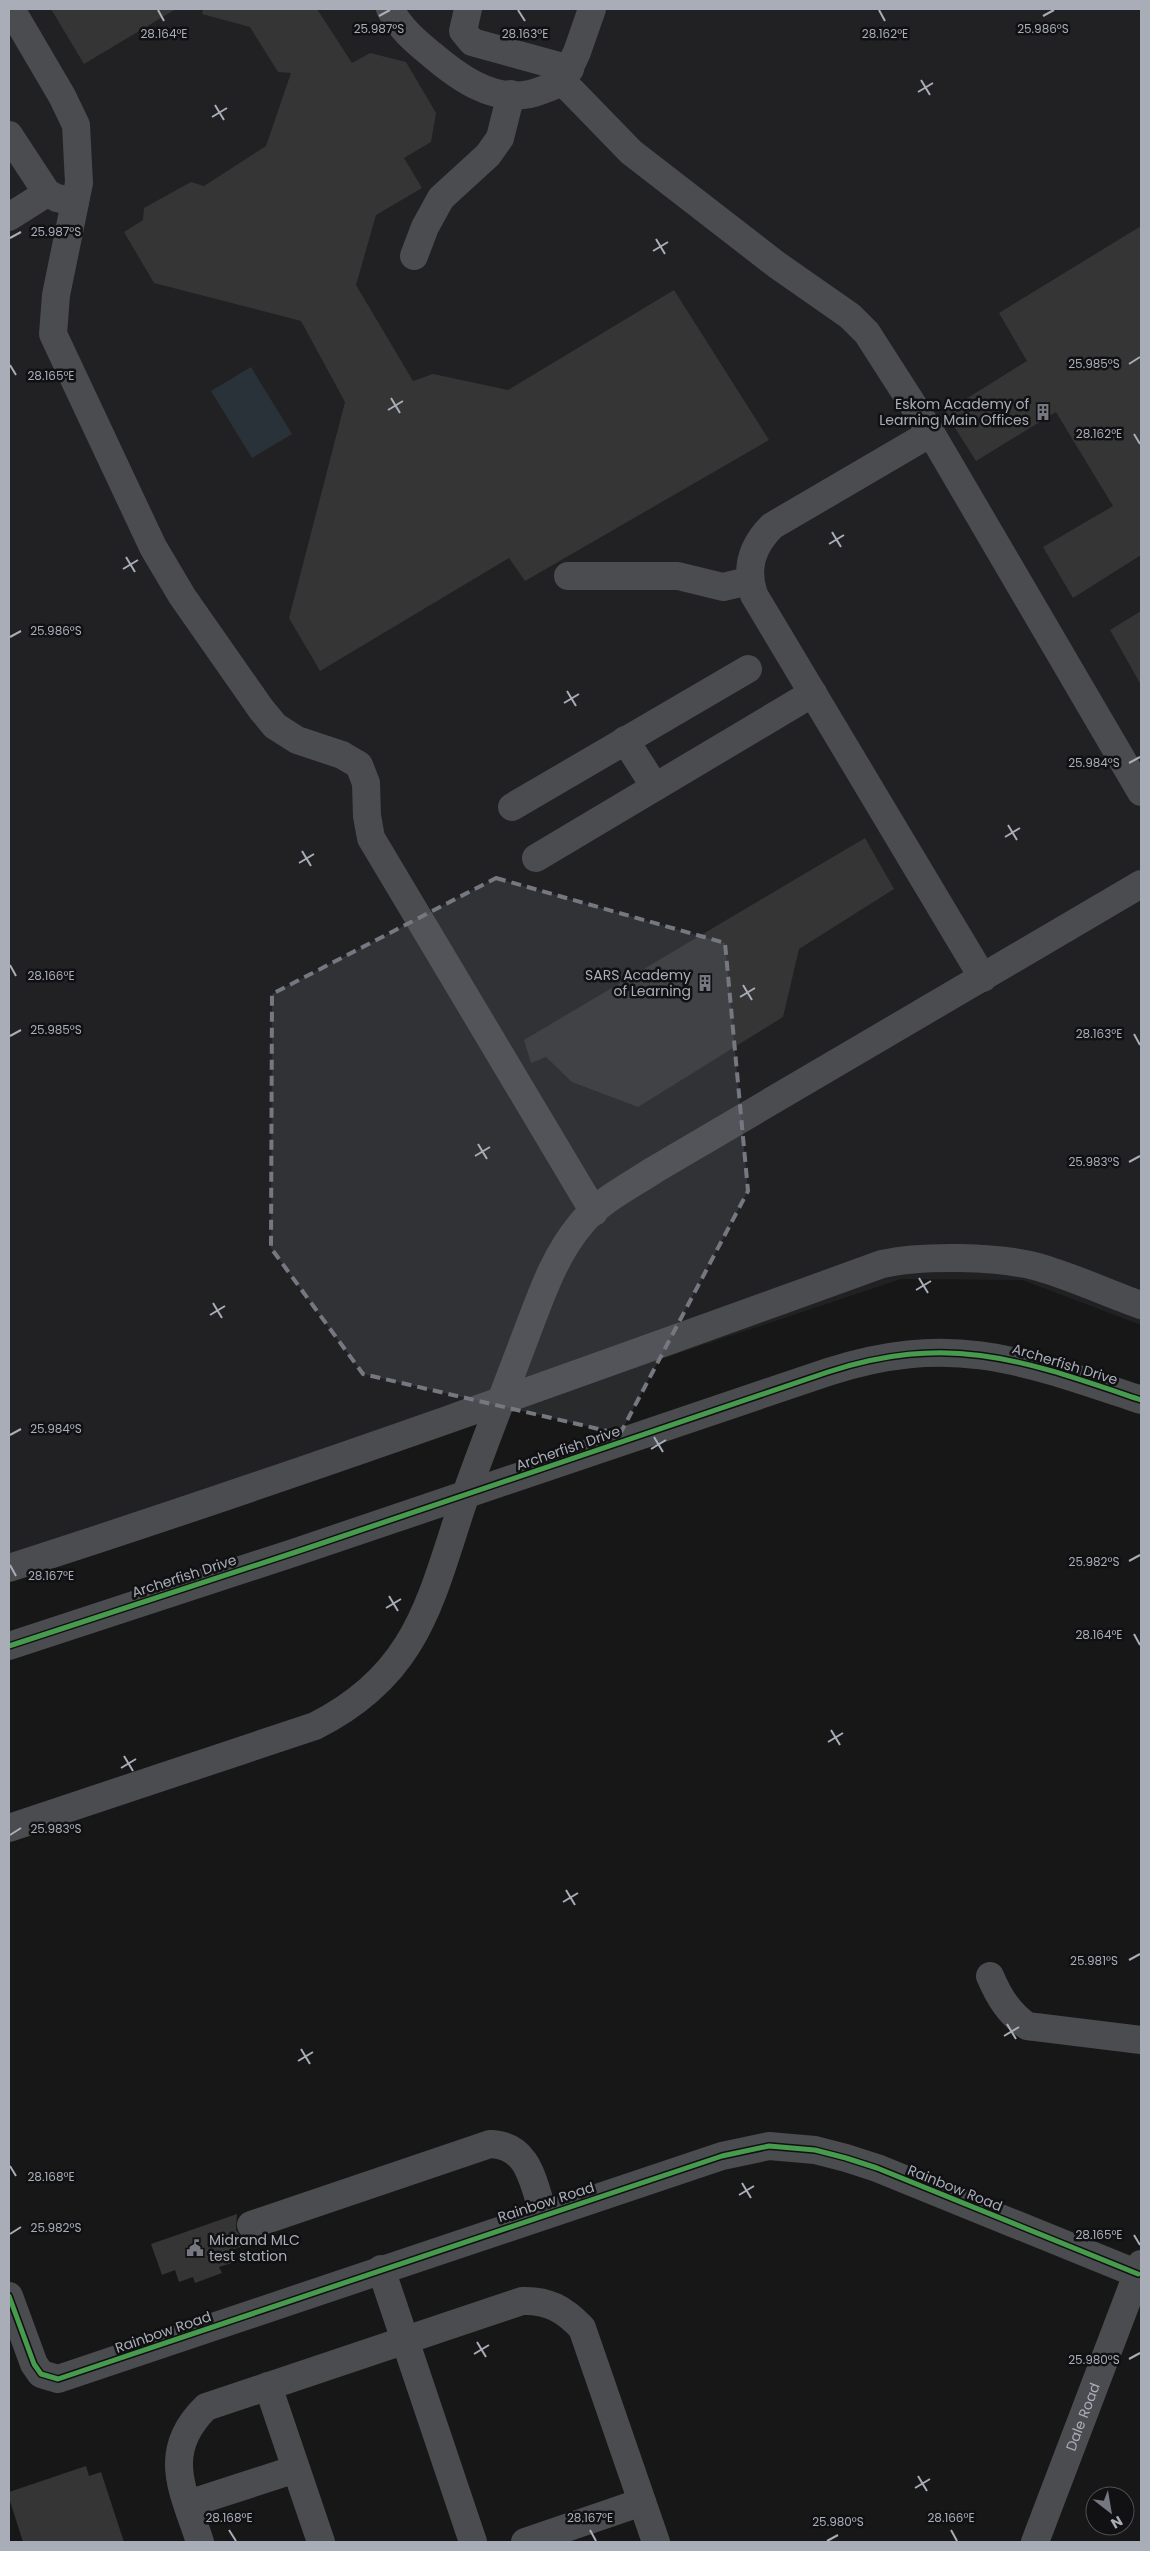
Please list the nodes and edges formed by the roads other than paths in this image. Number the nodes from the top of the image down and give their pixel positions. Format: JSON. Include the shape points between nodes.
{"nodes":[{"id":1,"x":11,"y":9,"type":"edge"},
{"id":2,"x":390,"y":9,"type":"edge"},
{"id":3,"x":468,"y":9,"type":"edge"},
{"id":4,"x":592,"y":9,"type":"edge"},
{"id":5,"x":566,"y":75,"type":"junction"},
{"id":6,"x":511,"y":94,"type":"junction"},
{"id":7,"x":9,"y":135,"type":"edge"},
{"id":8,"x":47,"y":193,"type":"junction"},
{"id":9,"x":75,"y":202,"type":"junction"},
{"id":10,"x":9,"y":217,"type":"edge"},
{"id":11,"x":414,"y":256,"type":"dead end"},
{"id":12,"x":931,"y":433,"type":"junction"},
{"id":13,"x":568,"y":576,"type":"dead end"},
{"id":14,"x":750,"y":581,"type":"junction"},
{"id":15,"x":748,"y":669,"type":"dead end"},
{"id":16,"x":813,"y":693,"type":"junction"},
{"id":17,"x":625,"y":740,"type":"junction"},
{"id":18,"x":655,"y":787,"type":"junction"},
{"id":19,"x":1141,"y":792,"type":"edge"},
{"id":20,"x":512,"y":807,"type":"dead end"},
{"id":21,"x":536,"y":858,"type":"dead end"},
{"id":22,"x":1141,"y":884,"type":"edge"},
{"id":23,"x":982,"y":978,"type":"junction"},
{"id":24,"x":594,"y":1212,"type":"junction"},
{"id":25,"x":1141,"y":1305,"type":"edge"},
{"id":26,"x":1141,"y":1400,"type":"edge"},
{"id":27,"x":502,"y":1402,"type":"junction"},
{"id":28,"x":466,"y":1494,"type":"junction"},
{"id":29,"x":9,"y":1568,"type":"edge"},
{"id":30,"x":9,"y":1646,"type":"edge"},
{"id":31,"x":9,"y":1828,"type":"edge"},
{"id":32,"x":990,"y":1976,"type":"dead end"},
{"id":33,"x":1141,"y":2040,"type":"edge"},
{"id":34,"x":544,"y":2215,"type":"junction"},
{"id":35,"x":251,"y":2225,"type":"dead end"},
{"id":36,"x":381,"y":2269,"type":"junction"},
{"id":37,"x":1139,"y":2269,"type":"edge"},
{"id":38,"x":9,"y":2296,"type":"edge"},
{"id":39,"x":405,"y":2340,"type":"junction"},
{"id":40,"x":268,"y":2386,"type":"junction"},
{"id":41,"x":296,"y":2469,"type":"junction"},
{"id":42,"x":642,"y":2502,"type":"junction"},
{"id":43,"x":188,"y":2504,"type":"junction"},
{"id":44,"x":200,"y":2542,"type":"edge"},
{"id":45,"x":321,"y":2542,"type":"edge"},
{"id":46,"x":473,"y":2542,"type":"edge"},
{"id":47,"x":525,"y":2542,"type":"edge"},
{"id":48,"x":656,"y":2542,"type":"edge"},
{"id":49,"x":1035,"y":2542,"type":"edge"}],
"edges":[{"from":1,"to":9,"type":"street","via":[[76,125],[79,183]]},
{"from":2,"to":6,"type":"street","via":[[412,38],[460,78],[475,86]]},
{"from":3,"to":5,"type":"street","via":[[463,31],[472,42]]},
{"from":4,"to":5,"type":"street"},
{"from":5,"to":6,"type":"street","via":[[531,94]]},
{"from":5,"to":12,"type":"street","via":[[631,152],[777,265],[860,324]]},
{"from":6,"to":11,"type":"street","via":[[500,138],[488,155],[441,198]]},
{"from":7,"to":8,"type":"street"},
{"from":8,"to":9,"type":"street"},
{"from":8,"to":10,"type":"street"},
{"from":9,"to":24,"type":"street","via":[[56,295],[53,334],[153,547],[182,596],[268,719],[297,740],[342,755],[359,765],[366,783],[371,838]]},
{"from":12,"to":14,"type":"street","via":[[772,526],[754,548]]},
{"from":12,"to":19,"type":"street"},
{"from":13,"to":14,"type":"street","via":[[678,576],[723,587]]},
{"from":14,"to":16,"type":"street","via":[[754,595]]},
{"from":15,"to":17,"type":"street"},
{"from":16,"to":18,"type":"street"},
{"from":16,"to":23,"type":"street"},
{"from":17,"to":18,"type":"street"},
{"from":17,"to":20,"type":"street"},
{"from":18,"to":21,"type":"street"},
{"from":22,"to":23,"type":"street"},
{"from":23,"to":24,"type":"street","via":[[654,1170]]},
{"from":24,"to":27,"type":"street","via":[[571,1236],[553,1268]]},
{"from":25,"to":27,"type":"street","via":[[1038,1267],[1006,1260],[903,1260],[882,1264]]},
{"from":26,"to":28,"type":"street","name":"Archerfish Drive","via":[[1050,1369],[1004,1358],[946,1352],[897,1355],[843,1367]]},
{"from":27,"to":28,"type":"street"},
{"from":27,"to":29,"type":"street"},
{"from":28,"to":30,"type":"street","name":"Archerfish Drive"},
{"from":28,"to":31,"type":"street","via":[[421,1624],[397,1663],[353,1705],[316,1726]]},
{"from":32,"to":33,"type":"street","via":[[1014,2017],[1027,2026]]},
{"from":34,"to":35,"type":"street","via":[[522,2157],[503,2144],[490,2144]]},
{"from":34,"to":36,"type":"street","name":"Rainbow Road"},
{"from":34,"to":37,"type":"street","name":"Rainbow Road","via":[[722,2156],[769,2146],[793,2147],[876,2168]]},
{"from":36,"to":38,"type":"street","name":"Rainbow Road","via":[[58,2379],[41,2374],[34,2364]]},
{"from":36,"to":39,"type":"street"},
{"from":37,"to":49,"type":"street","name":"Dale Road"},
{"from":39,"to":40,"type":"street"},
{"from":39,"to":42,"type":"street","via":[[522,2301],[538,2300],[567,2312],[582,2328]]},
{"from":39,"to":46,"type":"street"},
{"from":40,"to":41,"type":"street"},
{"from":40,"to":43,"type":"street","via":[[206,2407],[192,2421],[178,2455],[178,2470]]},
{"from":41,"to":43,"type":"street"},
{"from":41,"to":45,"type":"street"},
{"from":42,"to":47,"type":"street"},
{"from":42,"to":48,"type":"street"},
{"from":43,"to":44,"type":"street"}]}
